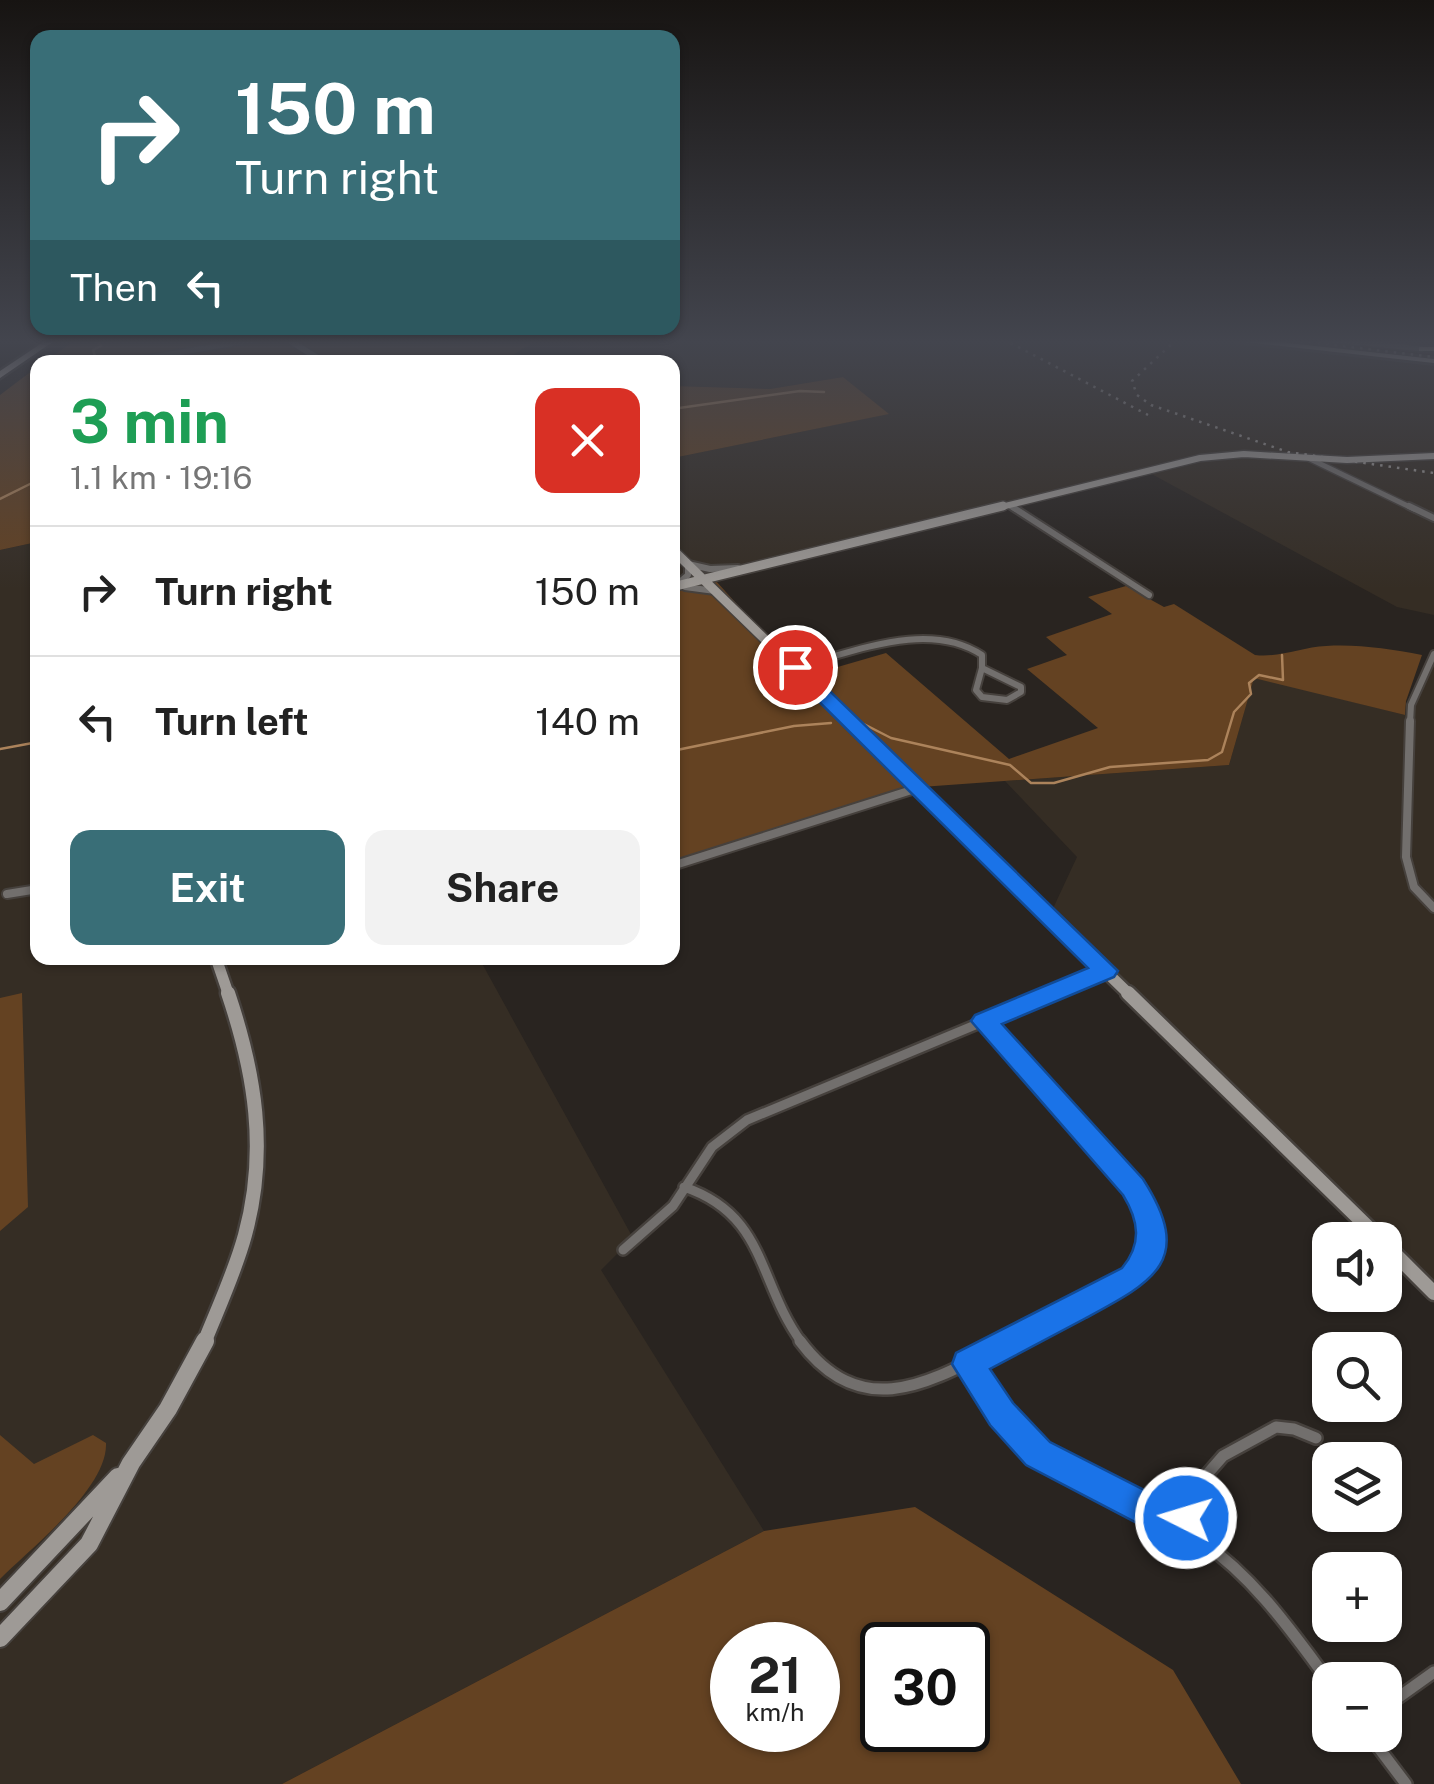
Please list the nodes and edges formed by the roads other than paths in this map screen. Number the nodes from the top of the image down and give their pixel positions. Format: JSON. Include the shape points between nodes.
{"nodes":[{"id":1,"x":1434,"y":456,"type":"edge"},
{"id":2,"x":1306,"y":458,"type":"junction"},
{"id":3,"x":1010,"y":505,"type":"junction"},
{"id":4,"x":1434,"y":518,"type":"edge"},
{"id":5,"x":680,"y":556,"type":"edge"},
{"id":6,"x":688,"y":564,"type":"junction"},
{"id":7,"x":747,"y":567,"type":"junction"},
{"id":8,"x":703,"y":578,"type":"junction"},
{"id":9,"x":680,"y":582,"type":"edge"},
{"id":10,"x":680,"y":585,"type":"edge"},
{"id":11,"x":680,"y":587,"type":"edge"},
{"id":12,"x":718,"y":592,"type":"junction"},
{"id":13,"x":1149,"y":595,"type":"dead end"},
{"id":14,"x":1434,"y":654,"type":"edge"},
{"id":15,"x":795,"y":667,"type":"junction"},
{"id":16,"x":982,"y":668,"type":"junction"},
{"id":17,"x":918,"y":788,"type":"junction"},
{"id":18,"x":680,"y":863,"type":"edge"},
{"id":19,"x":30,"y":890,"type":"edge"},
{"id":20,"x":7,"y":894,"type":"dead end"},
{"id":21,"x":1434,"y":908,"type":"edge"},
{"id":22,"x":218,"y":965,"type":"edge"},
{"id":23,"x":1106,"y":971,"type":"junction"},
{"id":24,"x":984,"y":1021,"type":"junction"},
{"id":25,"x":684,"y":1187,"type":"junction"},
{"id":26,"x":1363,"y":1222,"type":"edge"},
{"id":27,"x":623,"y":1250,"type":"dead end"},
{"id":28,"x":1402,"y":1261,"type":"edge"},
{"id":29,"x":1434,"y":1293,"type":"edge"},
{"id":30,"x":968,"y":1364,"type":"junction"},
{"id":31,"x":1316,"y":1438,"type":"dead end"},
{"id":32,"x":132,"y":1463,"type":"junction"},
{"id":33,"x":1187,"y":1531,"type":"junction"},
{"id":34,"x":0,"y":1602,"type":"edge"},
{"id":35,"x":0,"y":1638,"type":"edge"},
{"id":36,"x":1313,"y":1662,"type":"edge"},
{"id":37,"x":1434,"y":1672,"type":"edge"},
{"id":38,"x":1402,"y":1694,"type":"edge"},
{"id":39,"x":1382,"y":1752,"type":"edge"},
{"id":40,"x":1406,"y":1784,"type":"edge"}],
"edges":[{"from":1,"to":2,"type":"street"},
{"from":2,"to":3,"type":"street","via":[[1200,458]]},
{"from":2,"to":4,"type":"street"},
{"from":3,"to":7,"type":"street"},
{"from":3,"to":13,"type":"street"},
{"from":5,"to":6,"type":"street"},
{"from":6,"to":7,"type":"street"},
{"from":6,"to":8,"type":"street"},
{"from":6,"to":9,"type":"street"},
{"from":7,"to":8,"type":"street"},
{"from":8,"to":10,"type":"street"},
{"from":8,"to":12,"type":"street"},
{"from":11,"to":12,"type":"street"},
{"from":12,"to":15,"type":"street"},
{"from":14,"to":21,"type":"street","via":[[1411,705],[1406,857],[1414,887]]},
{"from":15,"to":16,"type":"street","via":[[929,637],[968,646],[982,655]]},
{"from":15,"to":17,"type":"street"},
{"from":16,"to":16,"type":"street","via":[[976,690],[982,697],[1007,700],[1022,692]]},
{"from":17,"to":18,"type":"street"},
{"from":17,"to":23,"type":"street"},
{"from":19,"to":20,"type":"street"},
{"from":22,"to":32,"type":"street","via":[[255,1084],[254,1194],[228,1291],[168,1410]]},
{"from":23,"to":24,"type":"street"},
{"from":23,"to":26,"type":"street"},
{"from":24,"to":25,"type":"street","via":[[747,1120],[712,1147]]},
{"from":24,"to":30,"type":"street","via":[[1133,1187],[1152,1231],[1148,1259],[1133,1278]]},
{"from":25,"to":27,"type":"street","via":[[661,1220]]},
{"from":25,"to":30,"type":"street","via":[[716,1200],[742,1222],[810,1358],[834,1378],[856,1389],[898,1392]]},
{"from":28,"to":29,"type":"street"},
{"from":30,"to":33,"type":"street","via":[[1038,1454]]},
{"from":31,"to":33,"type":"street","via":[[1284,1426],[1221,1456],[1191,1496]]},
{"from":32,"to":34,"type":"street"},
{"from":32,"to":35,"type":"street","via":[[88,1544]]},
{"from":33,"to":36,"type":"street","via":[[1254,1587]]},
{"from":37,"to":38,"type":"street"},
{"from":39,"to":40,"type":"street"}]}
